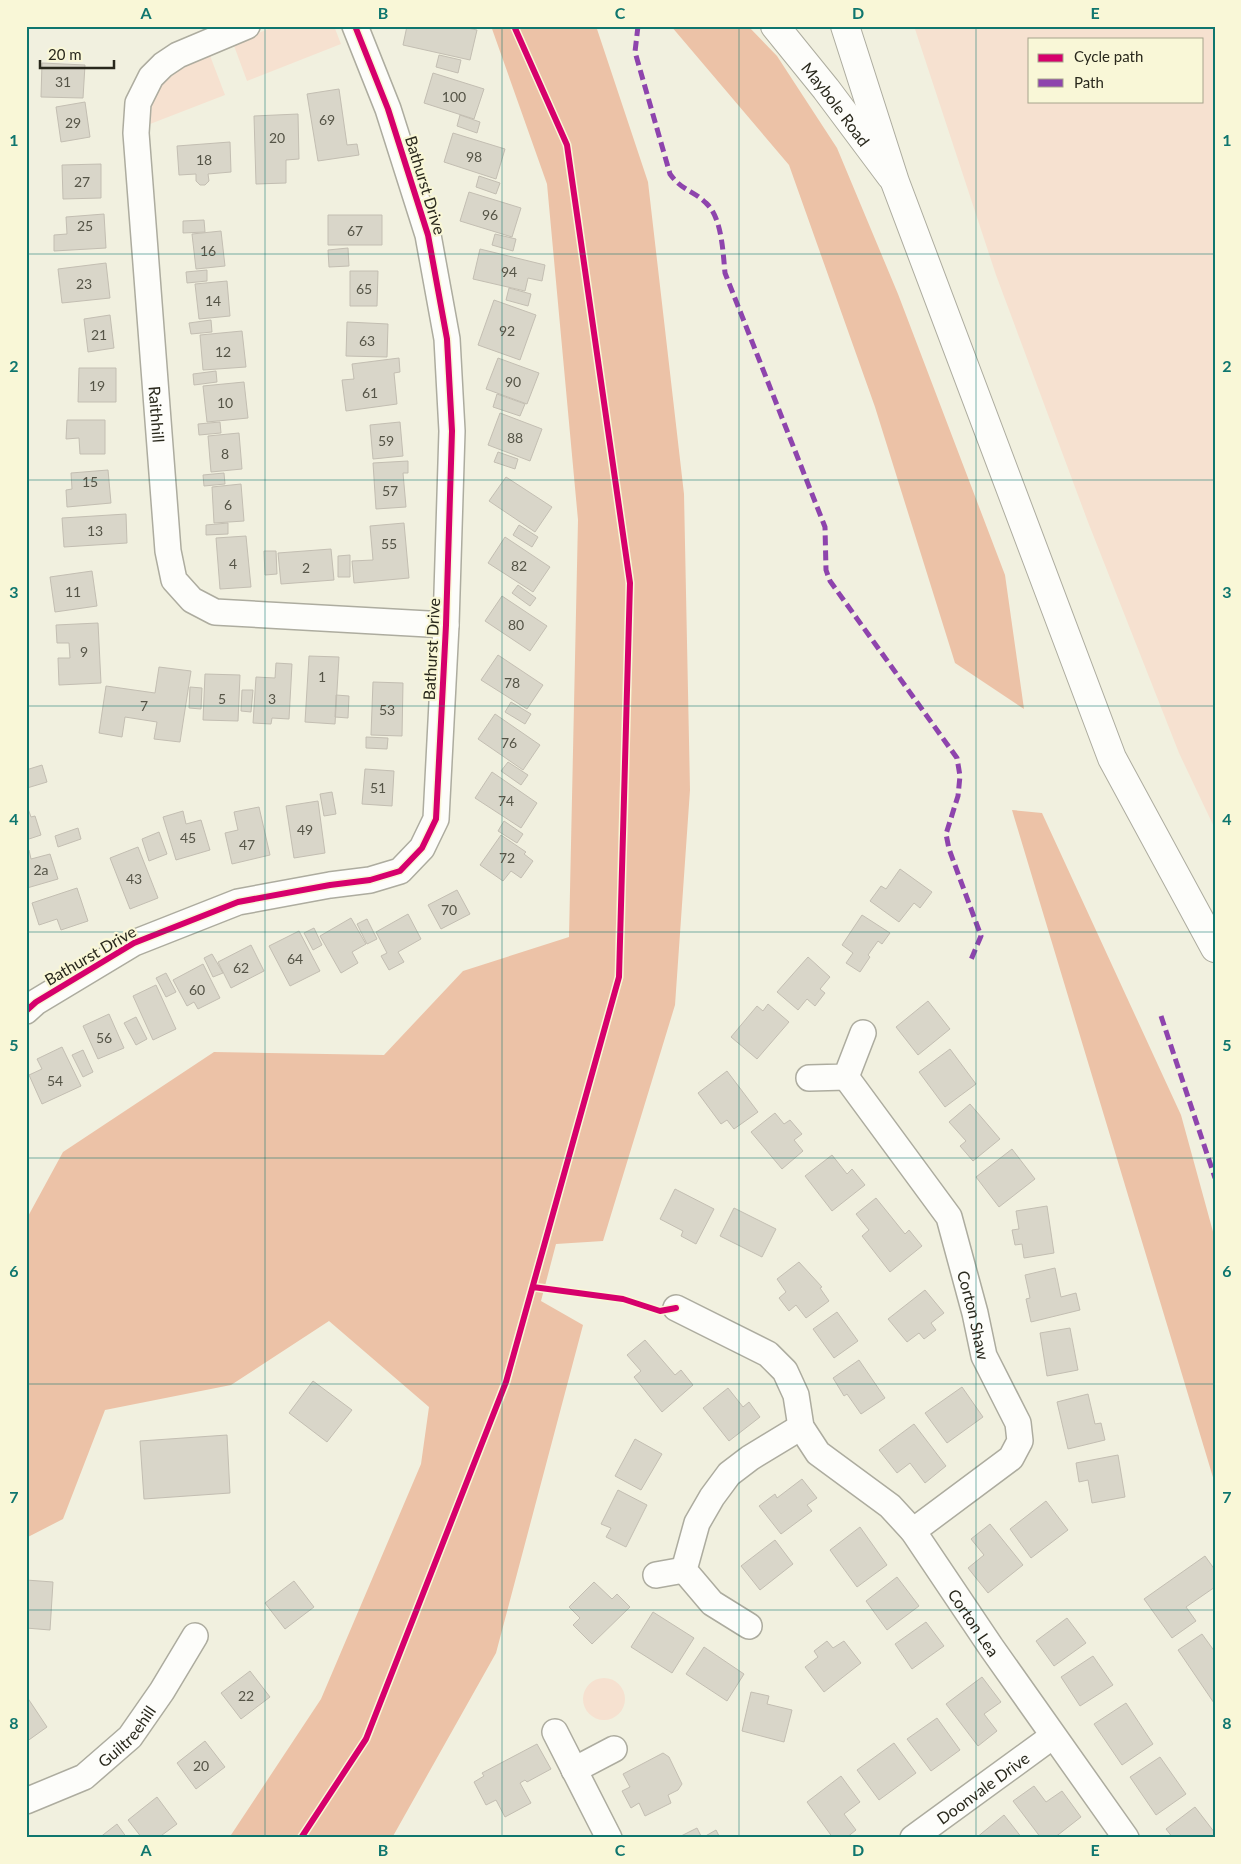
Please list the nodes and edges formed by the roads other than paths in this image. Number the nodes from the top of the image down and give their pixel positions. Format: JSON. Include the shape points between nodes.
{"nodes":[{"id":1,"x":247,"y":26,"type":"edge"},
{"id":2,"x":355,"y":26,"type":"edge"},
{"id":3,"x":775,"y":26,"type":"edge"},
{"id":4,"x":845,"y":26,"type":"edge"},
{"id":5,"x":895,"y":182,"type":"junction"},
{"id":6,"x":446,"y":625,"type":"junction"},
{"id":7,"x":1215,"y":948,"type":"edge"},
{"id":8,"x":30,"y":999,"type":"edge"},
{"id":9,"x":863,"y":1033,"type":"dead end"},
{"id":10,"x":846,"y":1077,"type":"junction"},
{"id":11,"x":809,"y":1078,"type":"dead end"},
{"id":12,"x":676,"y":1308,"type":"dead end"},
{"id":13,"x":801,"y":1427,"type":"junction"},
{"id":14,"x":913,"y":1531,"type":"junction"},
{"id":15,"x":684,"y":1570,"type":"junction"},
{"id":16,"x":656,"y":1575,"type":"dead end"},
{"id":17,"x":748,"y":1626,"type":"dead end"},
{"id":18,"x":196,"y":1636,"type":"dead end"},
{"id":19,"x":555,"y":1732,"type":"dead end"},
{"id":20,"x":1053,"y":1736,"type":"junction"},
{"id":21,"x":614,"y":1749,"type":"dead end"},
{"id":22,"x":574,"y":1770,"type":"junction"},
{"id":23,"x":26,"y":1801,"type":"edge"},
{"id":24,"x":609,"y":1838,"type":"edge"},
{"id":25,"x":913,"y":1838,"type":"edge"},
{"id":26,"x":1126,"y":1838,"type":"edge"}],
"edges":[{"from":1,"to":6,"type":"street","name":"Raithhill","via":[[163,64],[151,77],[138,103],[139,172],[168,551],[174,580],[192,600],[215,612]]},
{"from":2,"to":6,"type":"street","name":"Bathurst Drive","via":[[388,109],[428,235],[447,339],[452,431]]},
{"from":3,"to":5,"type":"main road","name":"Maybole Road"},
{"from":4,"to":5,"type":"main road"},
{"from":5,"to":7,"type":"main road","via":[[1112,758]]},
{"from":6,"to":8,"type":"street","name":"Bathurst Drive","via":[[436,819],[422,848],[400,871],[370,880],[238,902],[134,943]]},
{"from":9,"to":10,"type":"street"},
{"from":10,"to":11,"type":"street"},
{"from":10,"to":14,"type":"street","name":"Corton Shaw","via":[[949,1217],[984,1356],[1018,1423],[1020,1441],[1011,1458]]},
{"from":12,"to":13,"type":"street","name":"Corton Lea","via":[[768,1354],[785,1371],[796,1395]]},
{"from":13,"to":14,"type":"street","name":"Corton Lea","via":[[818,1453],[890,1506]]},
{"from":13,"to":15,"type":"street","via":[[729,1474],[697,1522]]},
{"from":14,"to":20,"type":"street","name":"Corton Lea"},
{"from":15,"to":16,"type":"street"},
{"from":15,"to":17,"type":"street","via":[[712,1603]]},
{"from":18,"to":23,"type":"street","name":"Guiltreehill","via":[[130,1737],[84,1777]]},
{"from":19,"to":22,"type":"street"},
{"from":20,"to":25,"type":"street","name":"Doonvale Drive"},
{"from":20,"to":26,"type":"street","name":"Corton Lea"},
{"from":21,"to":22,"type":"street"},
{"from":22,"to":24,"type":"street"}]}
